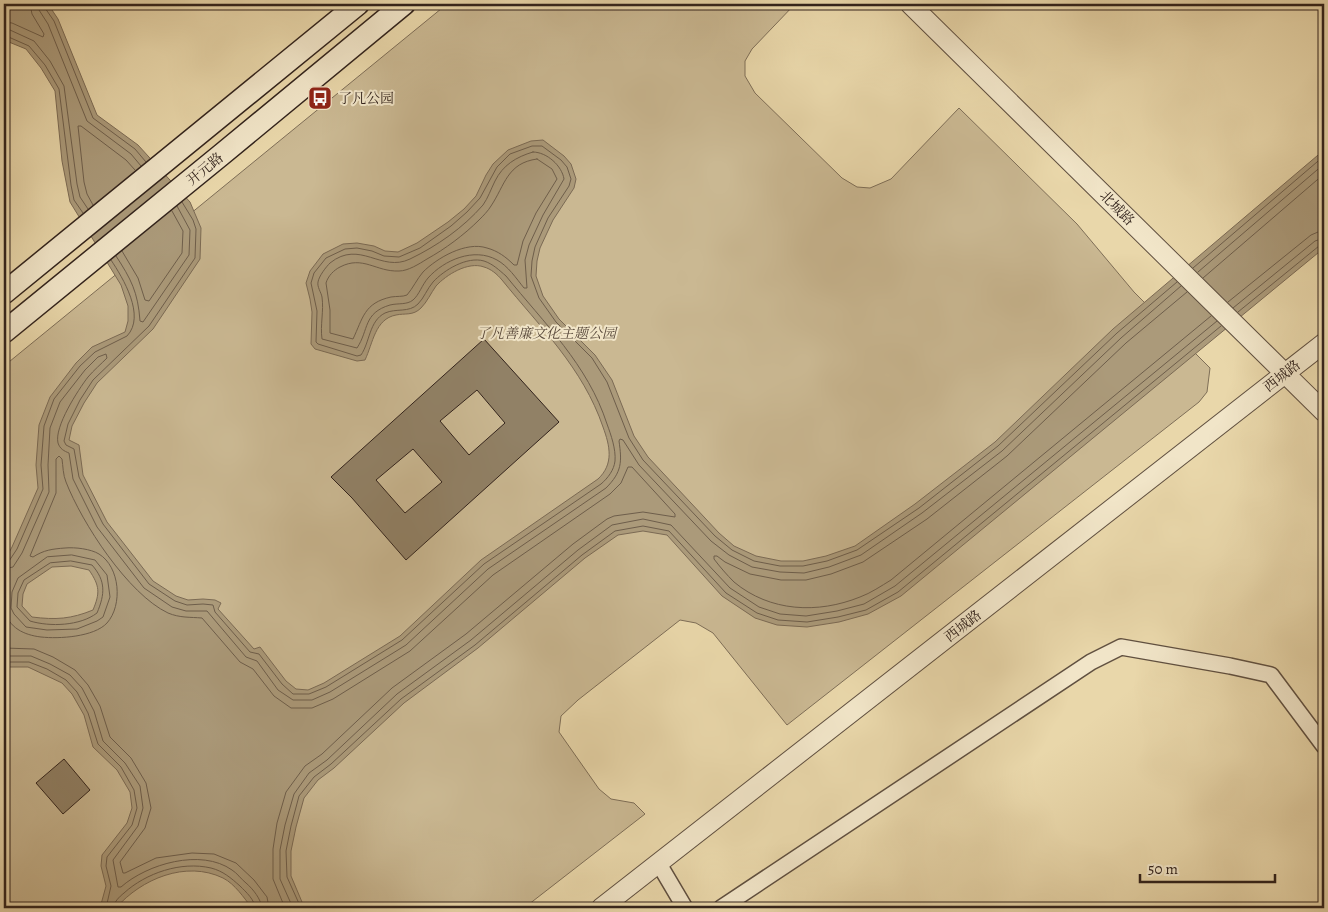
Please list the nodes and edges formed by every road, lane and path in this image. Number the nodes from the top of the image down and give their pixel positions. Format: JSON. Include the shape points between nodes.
{"nodes":[{"id":1,"x":358,"y":4,"type":"edge"},
{"id":2,"x":404,"y":4,"type":"edge"},
{"id":3,"x":910,"y":4,"type":"edge"},
{"id":4,"x":4,"y":294,"type":"edge"},
{"id":5,"x":4,"y":332,"type":"edge"},
{"id":6,"x":1324,"y":343,"type":"edge"},
{"id":7,"x":1285,"y":374,"type":"junction"},
{"id":8,"x":1324,"y":412,"type":"edge"},
{"id":9,"x":1324,"y":746,"type":"edge"},
{"id":10,"x":658,"y":864,"type":"junction"},
{"id":11,"x":601,"y":908,"type":"edge"},
{"id":12,"x":685,"y":908,"type":"edge"},
{"id":13,"x":721,"y":908,"type":"edge"}],
"edges":[{"from":1,"to":4,"type":"main road"},
{"from":2,"to":5,"type":"main road","name":"开元路"},
{"from":3,"to":7,"type":"street","name":"北城路"},
{"from":6,"to":7,"type":"street","name":"西城路"},
{"from":7,"to":8,"type":"street","name":"北城路"},
{"from":7,"to":10,"type":"street","name":"西城路"},
{"from":9,"to":13,"type":"street","via":[[1271,675],[1121,647],[1091,662]]},
{"from":10,"to":11,"type":"street","name":"西城路"},
{"from":10,"to":12,"type":"street"}]}
